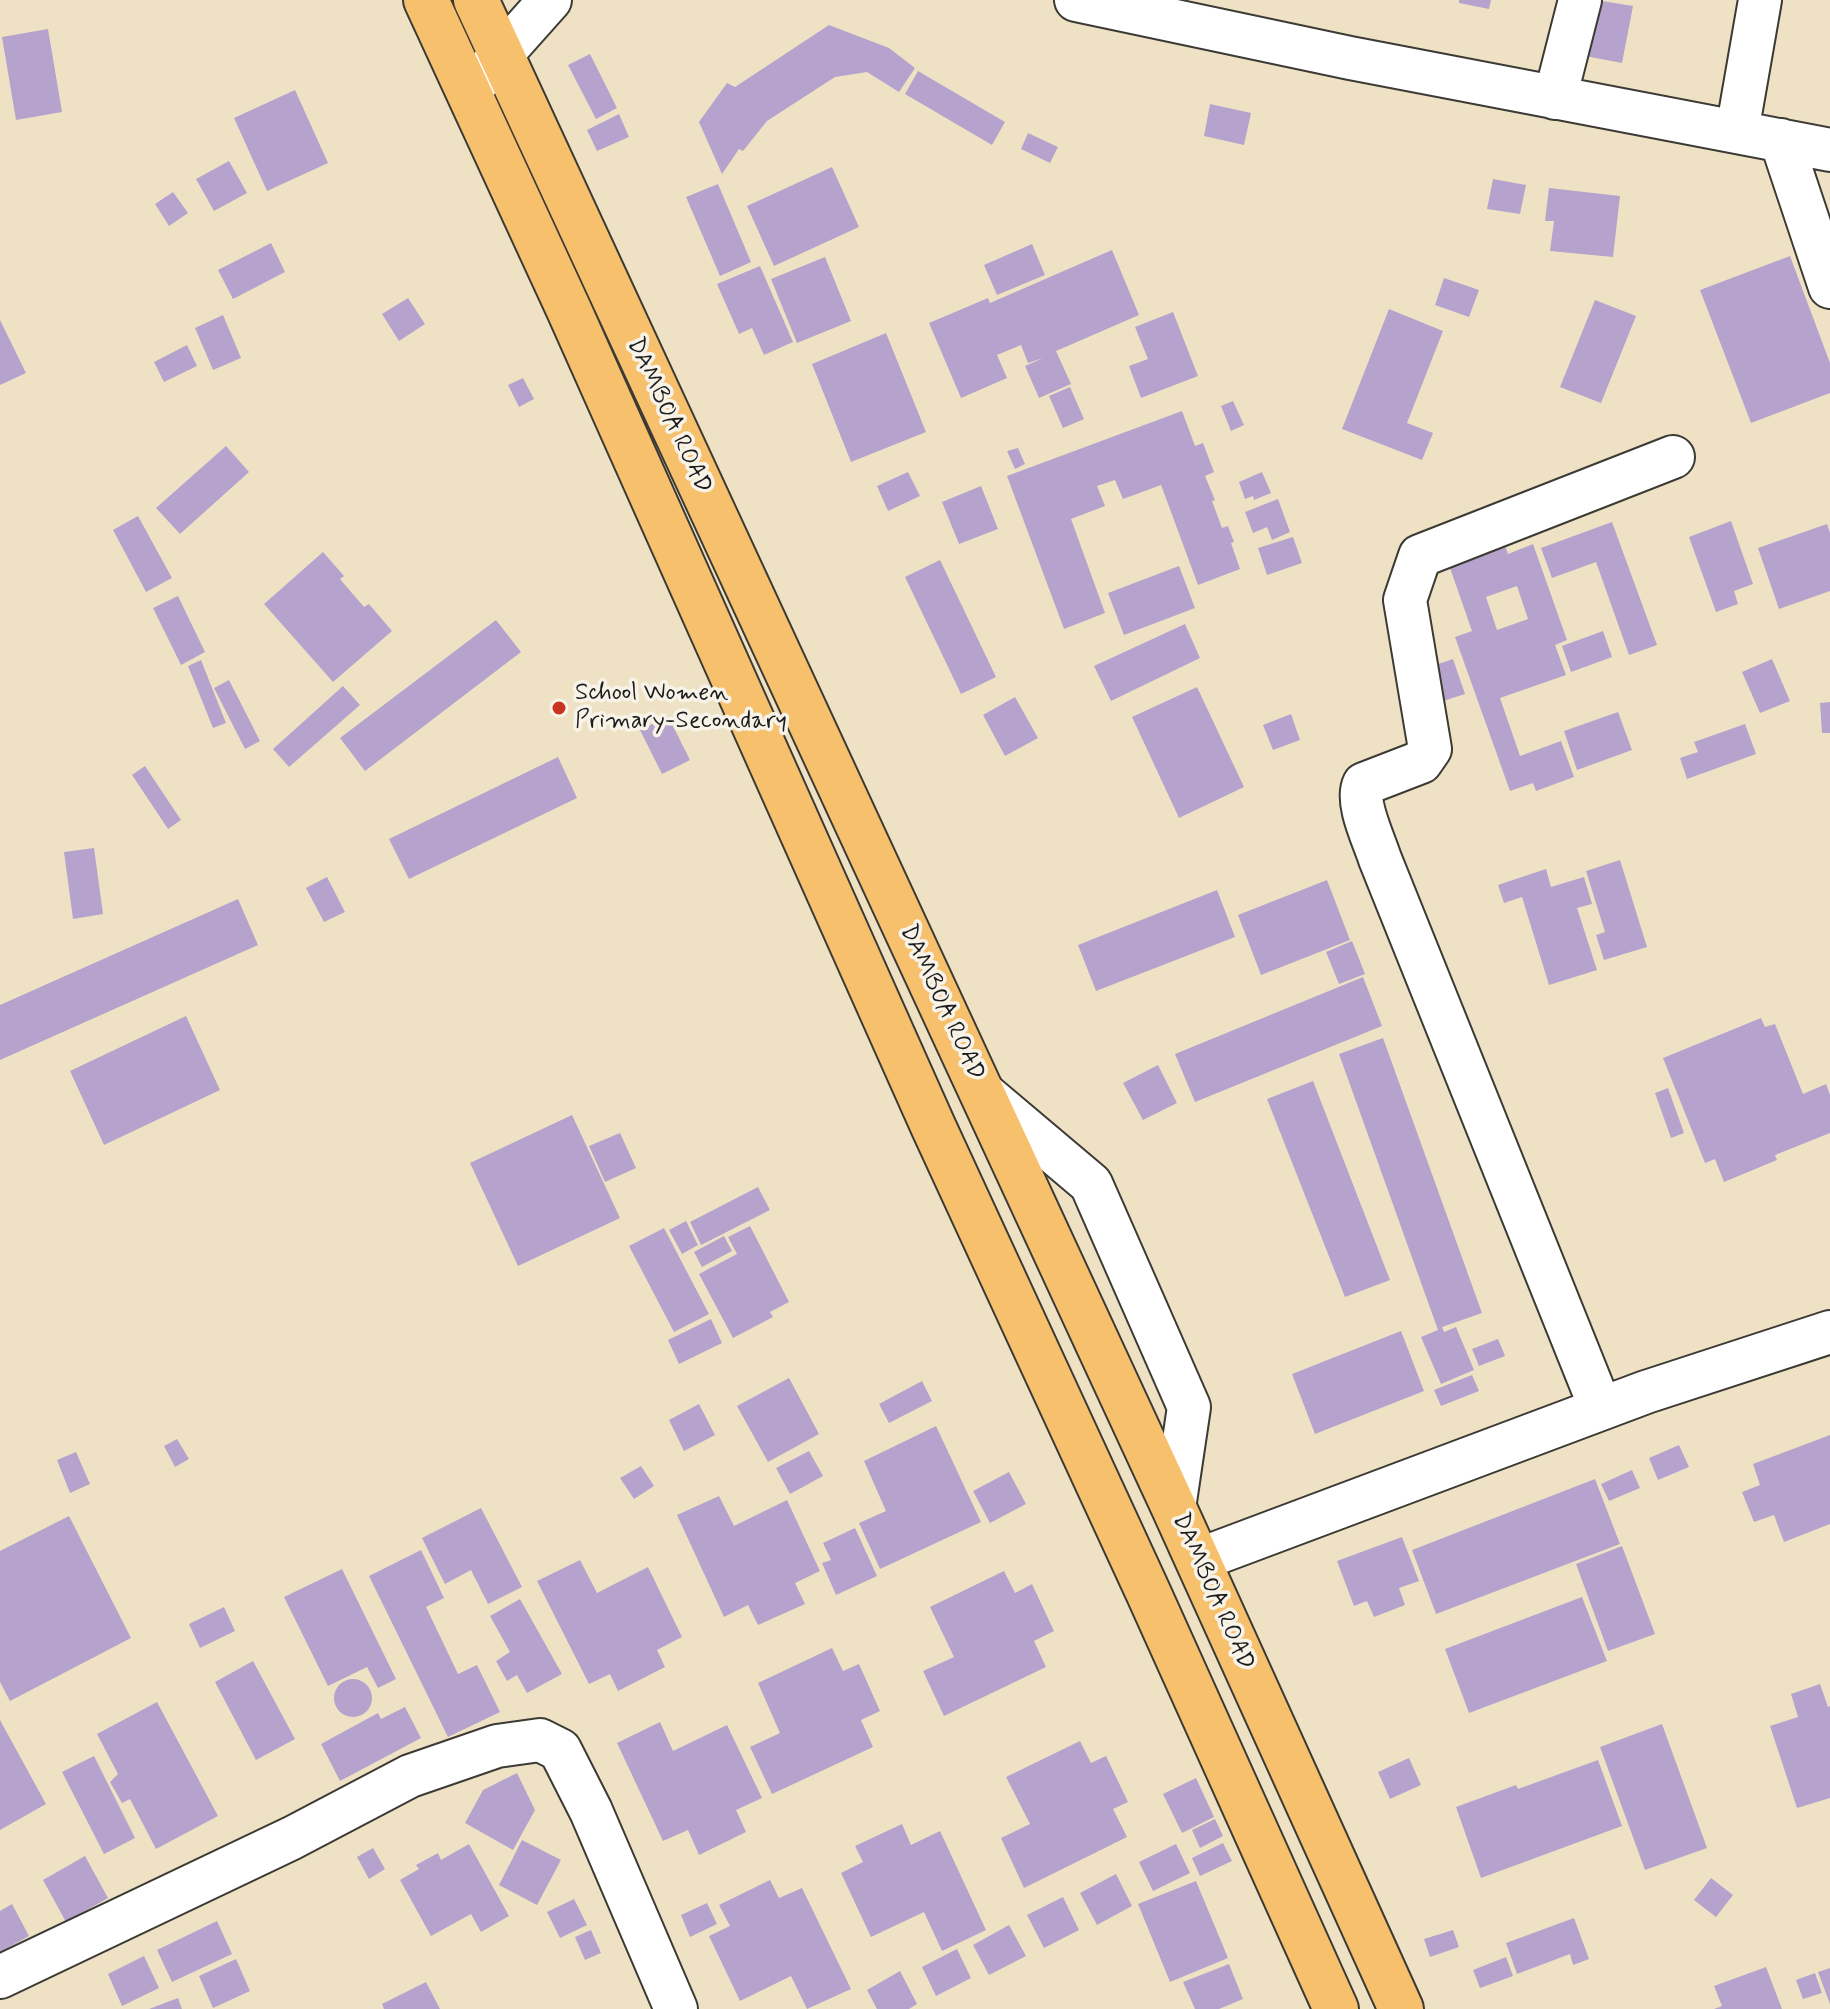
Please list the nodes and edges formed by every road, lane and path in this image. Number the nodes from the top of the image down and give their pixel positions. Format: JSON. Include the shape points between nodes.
{"nodes":[{"id":1,"x":426,"y":0,"type":"edge"},
{"id":2,"x":476,"y":0,"type":"edge"},
{"id":3,"x":550,"y":0,"type":"edge"},
{"id":4,"x":1076,"y":0,"type":"edge"},
{"id":5,"x":1580,"y":0,"type":"edge"},
{"id":6,"x":1760,"y":0,"type":"edge"},
{"id":7,"x":500,"y":55,"type":"junction"},
{"id":8,"x":468,"y":92,"type":"junction"},
{"id":9,"x":1555,"y":98,"type":"junction"},
{"id":10,"x":1737,"y":132,"type":"junction"},
{"id":11,"x":1781,"y":140,"type":"junction"},
{"id":12,"x":1830,"y":150,"type":"edge"},
{"id":13,"x":1830,"y":287,"type":"edge"},
{"id":14,"x":1673,"y":457,"type":"dead end"},
{"id":15,"x":982,"y":1092,"type":"junction"},
{"id":16,"x":1830,"y":1332,"type":"edge"},
{"id":17,"x":1601,"y":1409,"type":"junction"},
{"id":18,"x":1174,"y":1508,"type":"junction"},
{"id":19,"x":1198,"y":1560,"type":"junction"},
{"id":20,"x":0,"y":1977,"type":"edge"},
{"id":21,"x":676,"y":2009,"type":"edge"},
{"id":22,"x":1336,"y":2009,"type":"edge"},
{"id":23,"x":1401,"y":2009,"type":"edge"}],
"edges":[{"from":1,"to":8,"type":"main road","name":"DAMBOA ROAD"},
{"from":2,"to":7,"type":"main road","name":"DAMBOA ROAD"},
{"from":3,"to":7,"type":"street"},
{"from":4,"to":9,"type":"street"},
{"from":5,"to":9,"type":"street"},
{"from":6,"to":10,"type":"street"},
{"from":7,"to":8,"type":"street"},
{"from":7,"to":15,"type":"main road","name":"DAMBOA ROAD"},
{"from":8,"to":22,"type":"main road","name":"DAMBOA ROAD"},
{"from":9,"to":10,"type":"street"},
{"from":10,"to":11,"type":"street"},
{"from":11,"to":12,"type":"street"},
{"from":11,"to":13,"type":"street"},
{"from":14,"to":17,"type":"street","via":[[1420,556],[1405,600],[1430,749],[1421,762],[1364,784],[1360,792],[1380,859]]},
{"from":15,"to":18,"type":"main road","name":"DAMBOA ROAD"},
{"from":15,"to":18,"type":"street","via":[[1091,1184],[1189,1407]]},
{"from":16,"to":17,"type":"street"},
{"from":17,"to":19,"type":"street"},
{"from":18,"to":19,"type":"main road","name":"DAMBOA ROAD"},
{"from":19,"to":23,"type":"main road","name":"DAMBOA ROAD"},
{"from":20,"to":21,"type":"street","via":[[410,1776],[497,1746],[540,1740],[560,1750],[591,1811]]}]}
